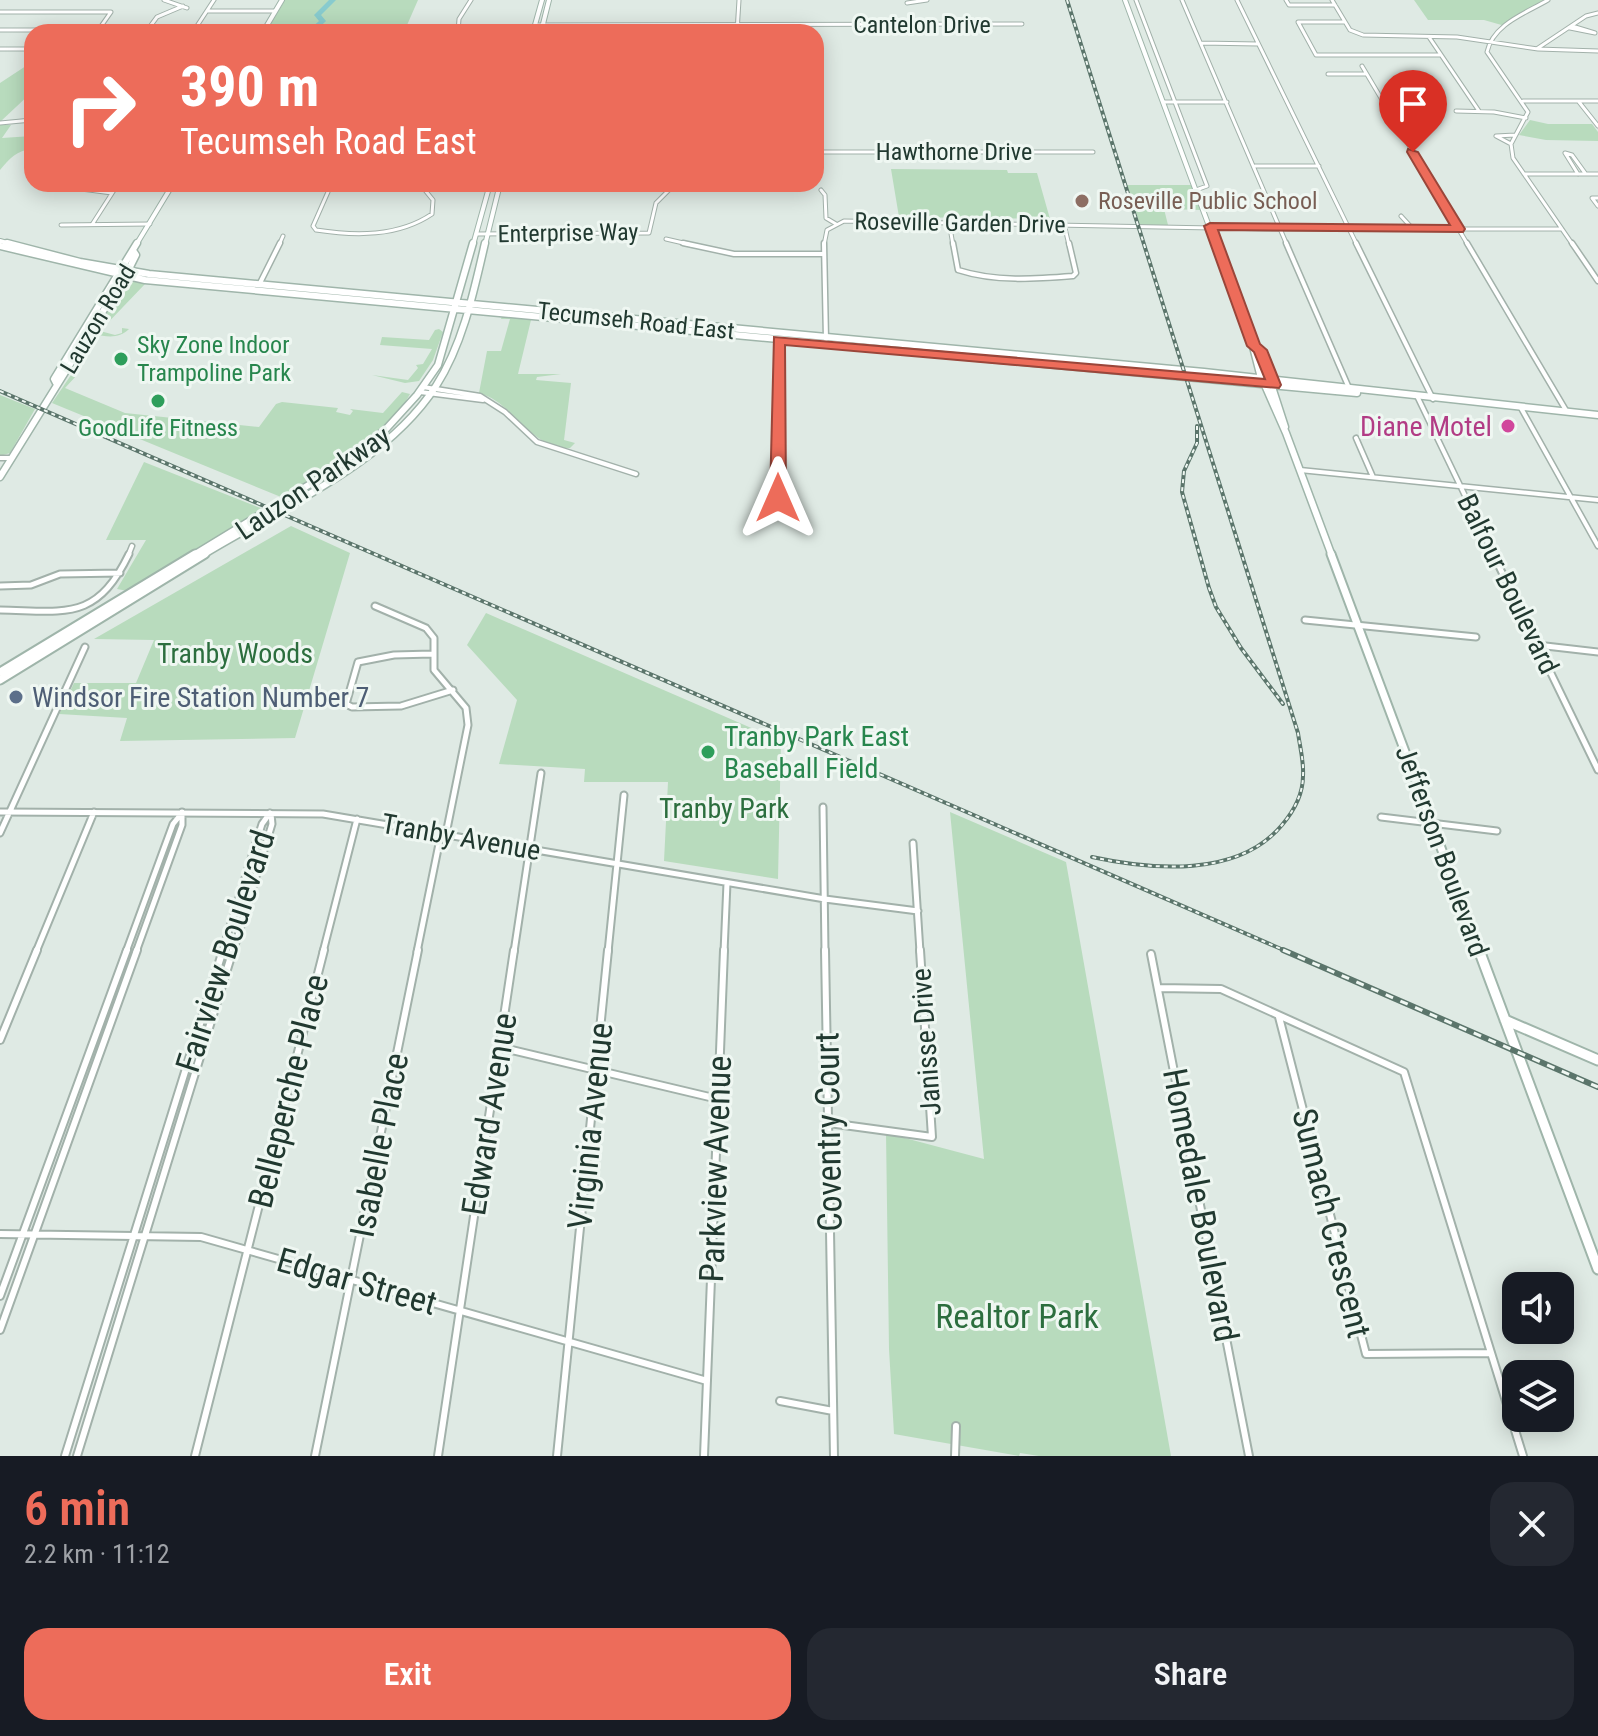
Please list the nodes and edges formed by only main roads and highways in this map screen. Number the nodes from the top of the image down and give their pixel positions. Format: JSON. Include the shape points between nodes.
{"nodes":[{"id":1,"x":282,"y":0,"type":"edge"},
{"id":2,"x":542,"y":0,"type":"edge"},
{"id":3,"x":549,"y":0,"type":"edge"},
{"id":4,"x":1125,"y":0,"type":"edge"},
{"id":5,"x":268,"y":24,"type":"edge"},
{"id":6,"x":535,"y":24,"type":"edge"},
{"id":7,"x":543,"y":24,"type":"edge"},
{"id":8,"x":168,"y":192,"type":"edge"},
{"id":9,"x":488,"y":192,"type":"edge"},
{"id":10,"x":498,"y":192,"type":"edge"},
{"id":11,"x":0,"y":244,"type":"edge"},
{"id":12,"x":123,"y":273,"type":"junction"},
{"id":13,"x":456,"y":306,"type":"junction"},
{"id":14,"x":466,"y":307,"type":"junction"},
{"id":15,"x":825,"y":342,"type":"junction"},
{"id":16,"x":1254,"y":346,"type":"junction"},
{"id":17,"x":1263,"y":381,"type":"junction"},
{"id":18,"x":1273,"y":382,"type":"junction"},
{"id":19,"x":1418,"y":398,"type":"junction"},
{"id":20,"x":1598,"y":415,"type":"edge"},
{"id":21,"x":1286,"y":433,"type":"junction"},
{"id":22,"x":0,"y":477,"type":"edge"},
{"id":23,"x":0,"y":672,"type":"edge"},
{"id":24,"x":0,"y":680,"type":"edge"},
{"id":25,"x":1505,"y":1020,"type":"junction"},
{"id":26,"x":1598,"y":1060,"type":"edge"},
{"id":27,"x":1598,"y":1269,"type":"edge"}],
"edges":[{"from":1,"to":5,"type":"main road"},
{"from":2,"to":6,"type":"main road"},
{"from":3,"to":7,"type":"main road"},
{"from":4,"to":16,"type":"main road","name":"Jefferson Boulevard"},
{"from":8,"to":12,"type":"main road","name":"Lauzon Road"},
{"from":9,"to":13,"type":"main road","name":"Lauzon Parkway"},
{"from":10,"to":14,"type":"main road","name":"Lauzon Parkway"},
{"from":11,"to":12,"type":"main road","name":"Tecumseh Road East"},
{"from":12,"to":13,"type":"main road","name":"Tecumseh Road East"},
{"from":12,"to":13,"type":"main road","name":"Tecumseh Road East"},
{"from":12,"to":22,"type":"main road","name":"Lauzon Road","via":[[54,379]]},
{"from":13,"to":14,"type":"main road","name":"Tecumseh Road East"},
{"from":13,"to":23,"type":"main road","name":"Lauzon Parkway","via":[[438,365],[386,429],[330,472]]},
{"from":14,"to":15,"type":"main road","name":"Tecumseh Road East"},
{"from":14,"to":15,"type":"main road","name":"Tecumseh Road East"},
{"from":14,"to":24,"type":"main road","name":"Lauzon Parkway","via":[[448,365],[432,391],[362,457]]},
{"from":15,"to":17,"type":"main road","name":"Tecumseh Road East"},
{"from":16,"to":17,"type":"main road","name":"Jefferson Boulevard"},
{"from":16,"to":18,"type":"main road","name":"Jefferson Boulevard"},
{"from":17,"to":18,"type":"main road","name":"Tecumseh Road East"},
{"from":17,"to":21,"type":"main road","name":"Jefferson Boulevard"},
{"from":18,"to":19,"type":"main road","name":"Tecumseh Road East"},
{"from":18,"to":19,"type":"main road","name":"Tecumseh Road East"},
{"from":18,"to":21,"type":"main road","name":"Jefferson Boulevard"},
{"from":19,"to":20,"type":"main road","name":"Tecumseh Road East"},
{"from":21,"to":25,"type":"main road","name":"Jefferson Boulevard"},
{"from":25,"to":26,"type":"main road"},
{"from":25,"to":27,"type":"main road","name":"Jefferson Boulevard"}]}
